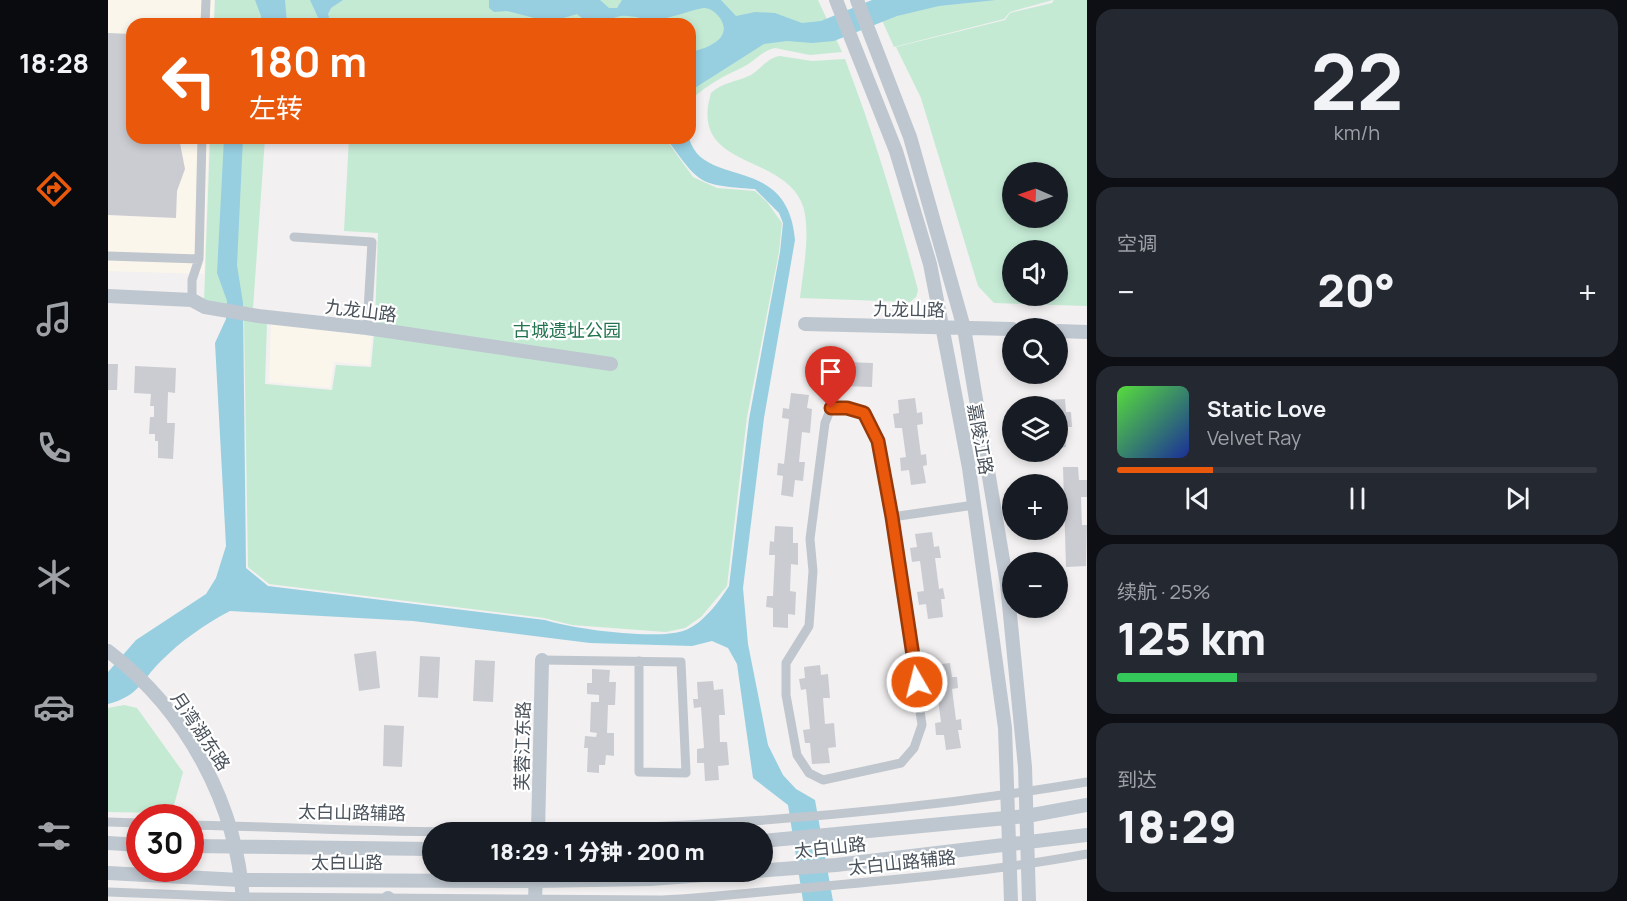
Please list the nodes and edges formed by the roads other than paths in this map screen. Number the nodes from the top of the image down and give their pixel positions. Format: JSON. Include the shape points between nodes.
{"nodes":[{"id":1,"x":206,"y":0,"type":"edge"},
{"id":2,"x":836,"y":0,"type":"edge"},
{"id":3,"x":857,"y":0,"type":"edge"},
{"id":4,"x":205,"y":18,"type":"edge"},
{"id":5,"x":202,"y":144,"type":"edge"},
{"id":6,"x":294,"y":237,"type":"dead end"},
{"id":7,"x":108,"y":256,"type":"edge"},
{"id":8,"x":199,"y":259,"type":"junction"},
{"id":9,"x":108,"y":296,"type":"edge"},
{"id":10,"x":192,"y":300,"type":"junction"},
{"id":11,"x":805,"y":324,"type":"dead end"},
{"id":12,"x":367,"y":328,"type":"junction"},
{"id":13,"x":943,"y":328,"type":"junction"},
{"id":14,"x":964,"y":328,"type":"junction"},
{"id":15,"x":1002,"y":329,"type":"edge"},
{"id":16,"x":1068,"y":331,"type":"edge"},
{"id":17,"x":1087,"y":332,"type":"edge"},
{"id":18,"x":611,"y":364,"type":"dead end"},
{"id":19,"x":974,"y":505,"type":"junction"},
{"id":20,"x":892,"y":517,"type":"junction"},
{"id":21,"x":109,"y":652,"type":"edge"},
{"id":22,"x":542,"y":660,"type":"joint"},
{"id":23,"x":639,"y":661,"type":"junction"},
{"id":24,"x":1087,"y":783,"type":"edge"},
{"id":25,"x":1026,"y":792,"type":"junction"},
{"id":26,"x":1007,"y":795,"type":"junction"},
{"id":27,"x":1087,"y":805,"type":"edge"},
{"id":28,"x":1027,"y":816,"type":"junction"},
{"id":29,"x":1008,"y":818,"type":"junction"},
{"id":30,"x":108,"y":822,"type":"edge"},
{"id":31,"x":538,"y":822,"type":"edge"},
{"id":32,"x":723,"y":822,"type":"edge"},
{"id":33,"x":126,"y":823,"type":"edge"},
{"id":34,"x":204,"y":825,"type":"edge"},
{"id":35,"x":231,"y":826,"type":"junction"},
{"id":36,"x":422,"y":830,"type":"edge"},
{"id":37,"x":1087,"y":835,"type":"edge"},
{"id":38,"x":773,"y":841,"type":"edge"},
{"id":39,"x":108,"y":843,"type":"edge"},
{"id":40,"x":126,"y":844,"type":"edge"},
{"id":41,"x":1027,"y":844,"type":"junction"},
{"id":42,"x":1010,"y":846,"type":"junction"},
{"id":43,"x":204,"y":847,"type":"edge"},
{"id":44,"x":235,"y":848,"type":"junction"},
{"id":45,"x":422,"y":849,"type":"edge"},
{"id":46,"x":1087,"y":854,"type":"edge"},
{"id":47,"x":1028,"y":865,"type":"junction"},
{"id":48,"x":1010,"y":867,"type":"junction"},
{"id":49,"x":773,"y":870,"type":"edge"},
{"id":50,"x":108,"y":873,"type":"edge"},
{"id":51,"x":422,"y":878,"type":"edge"},
{"id":52,"x":240,"y":880,"type":"junction"},
{"id":53,"x":536,"y":882,"type":"edge"},
{"id":54,"x":108,"y":892,"type":"edge"},
{"id":55,"x":243,"y":899,"type":"edge"},
{"id":56,"x":388,"y":900,"type":"edge"},
{"id":57,"x":535,"y":901,"type":"edge"},
{"id":58,"x":1011,"y":901,"type":"edge"},
{"id":59,"x":1029,"y":901,"type":"edge"}],
"edges":[{"from":1,"to":4,"type":"street"},
{"from":2,"to":13,"type":"street","name":"嘉陵江路","via":[[896,151],[930,264]]},
{"from":3,"to":14,"type":"street","name":"嘉陵江路","via":[[926,188]]},
{"from":5,"to":8,"type":"street"},
{"from":6,"to":12,"type":"street","via":[[372,242]]},
{"from":7,"to":8,"type":"street"},
{"from":8,"to":10,"type":"street","via":[[192,280]]},
{"from":9,"to":10,"type":"street","name":"九龙山路"},
{"from":10,"to":12,"type":"street","name":"九龙山路","via":[[205,308]]},
{"from":11,"to":13,"type":"street","name":"九龙山路"},
{"from":12,"to":18,"type":"street","name":"九龙山路"},
{"from":13,"to":14,"type":"street","name":"九龙山路"},
{"from":13,"to":19,"type":"street","name":"嘉陵江路"},
{"from":14,"to":15,"type":"street","name":"九龙山路"},
{"from":14,"to":25,"type":"street","name":"嘉陵江路","via":[[1007,584]]},
{"from":16,"to":17,"type":"street"},
{"from":19,"to":20,"type":"street"},
{"from":19,"to":26,"type":"street","name":"嘉陵江路","via":[[1005,728]]},
{"from":20,"to":20,"type":"street","via":[[878,441],[864,413],[831,408],[825,423],[810,539],[813,572],[809,626],[786,663],[786,695],[797,755],[809,774],[823,780],[900,763],[914,748],[922,725]]},
{"from":21,"to":35,"type":"street","name":"月湾湖东路","via":[[148,686],[201,757]]},
{"from":22,"to":23,"type":"street"},
{"from":22,"to":31,"type":"street","name":"芙蓉江东路"},
{"from":23,"to":23,"type":"street","via":[[681,662],[687,772],[639,772]]},
{"from":24,"to":25,"type":"street","name":"太白山路辅路"},
{"from":25,"to":26,"type":"street","name":"太白山路辅路"},
{"from":25,"to":28,"type":"street","name":"嘉陵江路"},
{"from":26,"to":29,"type":"street","name":"嘉陵江路"},
{"from":26,"to":32,"type":"street","name":"太白山路辅路","via":[[830,815]]},
{"from":27,"to":28,"type":"street","name":"太白山路"},
{"from":28,"to":29,"type":"street","name":"太白山路"},
{"from":28,"to":41,"type":"street","name":"嘉陵江路"},
{"from":29,"to":38,"type":"street","name":"太白山路"},
{"from":29,"to":42,"type":"street","name":"嘉陵江路"},
{"from":30,"to":33,"type":"street"},
{"from":34,"to":35,"type":"street","name":"太白山路辅路"},
{"from":35,"to":36,"type":"street","name":"太白山路辅路"},
{"from":35,"to":44,"type":"street","name":"月湾湖东路"},
{"from":37,"to":41,"type":"street","name":"太白山路"},
{"from":39,"to":40,"type":"street"},
{"from":41,"to":42,"type":"street","name":"太白山路"},
{"from":41,"to":47,"type":"street","name":"嘉陵江路"},
{"from":42,"to":48,"type":"street","name":"嘉陵江路"},
{"from":42,"to":49,"type":"street","name":"太白山路"},
{"from":43,"to":44,"type":"street","name":"太白山路"},
{"from":44,"to":45,"type":"street","name":"太白山路"},
{"from":44,"to":52,"type":"street","name":"月湾湖东路"},
{"from":46,"to":47,"type":"street","name":"太白山路辅路"},
{"from":47,"to":48,"type":"street","name":"太白山路辅路"},
{"from":47,"to":59,"type":"street","name":"嘉陵江路"},
{"from":48,"to":57,"type":"street","name":"太白山路辅路","via":[[731,897]]},
{"from":48,"to":58,"type":"street","name":"嘉陵江路"},
{"from":50,"to":52,"type":"street","name":"太白山路"},
{"from":51,"to":52,"type":"street","name":"太白山路"},
{"from":52,"to":55,"type":"street","name":"月湾湖东路"},
{"from":53,"to":57,"type":"street"},
{"from":54,"to":55,"type":"street","name":"太白山路辅路"},
{"from":55,"to":56,"type":"street","name":"太白山路辅路"},
{"from":56,"to":57,"type":"street","name":"太白山路辅路"}]}
